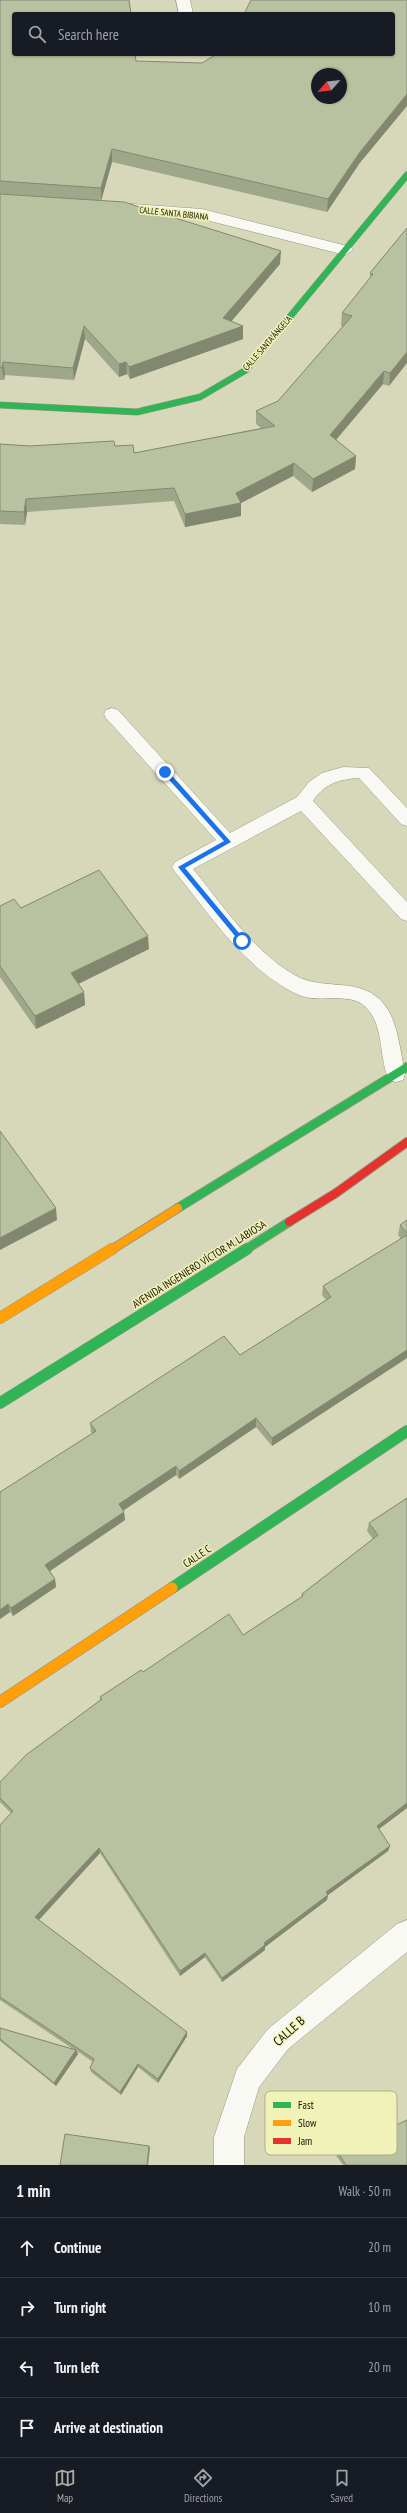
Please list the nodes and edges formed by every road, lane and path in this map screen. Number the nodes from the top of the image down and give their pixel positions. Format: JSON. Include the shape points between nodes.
{"nodes":[{"id":1,"x":182,"y":0,"type":"edge"},
{"id":2,"x":185,"y":12,"type":"edge"},
{"id":3,"x":407,"y":175,"type":"edge"},
{"id":4,"x":101,"y":207,"type":"edge"},
{"id":5,"x":345,"y":250,"type":"junction"},
{"id":6,"x":0,"y":405,"type":"edge"},
{"id":7,"x":112,"y":714,"type":"dead end"},
{"id":8,"x":303,"y":802,"type":"junction"},
{"id":9,"x":407,"y":819,"type":"edge"},
{"id":10,"x":228,"y":842,"type":"junction"},
{"id":11,"x":407,"y":914,"type":"edge"},
{"id":12,"x":402,"y":1070,"type":"edge"},
{"id":13,"x":407,"y":1142,"type":"edge"},
{"id":14,"x":0,"y":1318,"type":"edge"},
{"id":15,"x":0,"y":1403,"type":"edge"},
{"id":16,"x":407,"y":1431,"type":"edge"},
{"id":17,"x":0,"y":1702,"type":"edge"},
{"id":18,"x":407,"y":1934,"type":"edge"},
{"id":19,"x":229,"y":2165,"type":"edge"}],
"edges":[{"from":1,"to":2,"type":"street"},
{"from":3,"to":5,"type":"street","name":"CALLE SANTA ÁNGELA"},
{"from":4,"to":5,"type":"street","name":"CALLE SANTA BIBIANA","via":[[202,214]]},
{"from":5,"to":6,"type":"street","name":"CALLE SANTA ÁNGELA","via":[[246,370],[200,397],[137,412]]},
{"from":7,"to":10,"type":"lane"},
{"from":8,"to":9,"type":"lane","via":[[312,786],[336,773],[363,772]]},
{"from":8,"to":10,"type":"lane"},
{"from":8,"to":11,"type":"lane"},
{"from":10,"to":12,"type":"lane","via":[[181,867],[252,953],[281,976],[306,990],[358,993],[369,999],[385,1022]]},
{"from":12,"to":14,"type":"street"},
{"from":13,"to":15,"type":"street","name":"AVENIDA INGENIERO VÍCTOR M. LABIOSA","via":[[336,1193]]},
{"from":16,"to":17,"type":"street","name":"CALLE C"},
{"from":18,"to":19,"type":"street","name":"CALLE B","via":[[278,2039],[247,2079],[229,2137]]}]}
